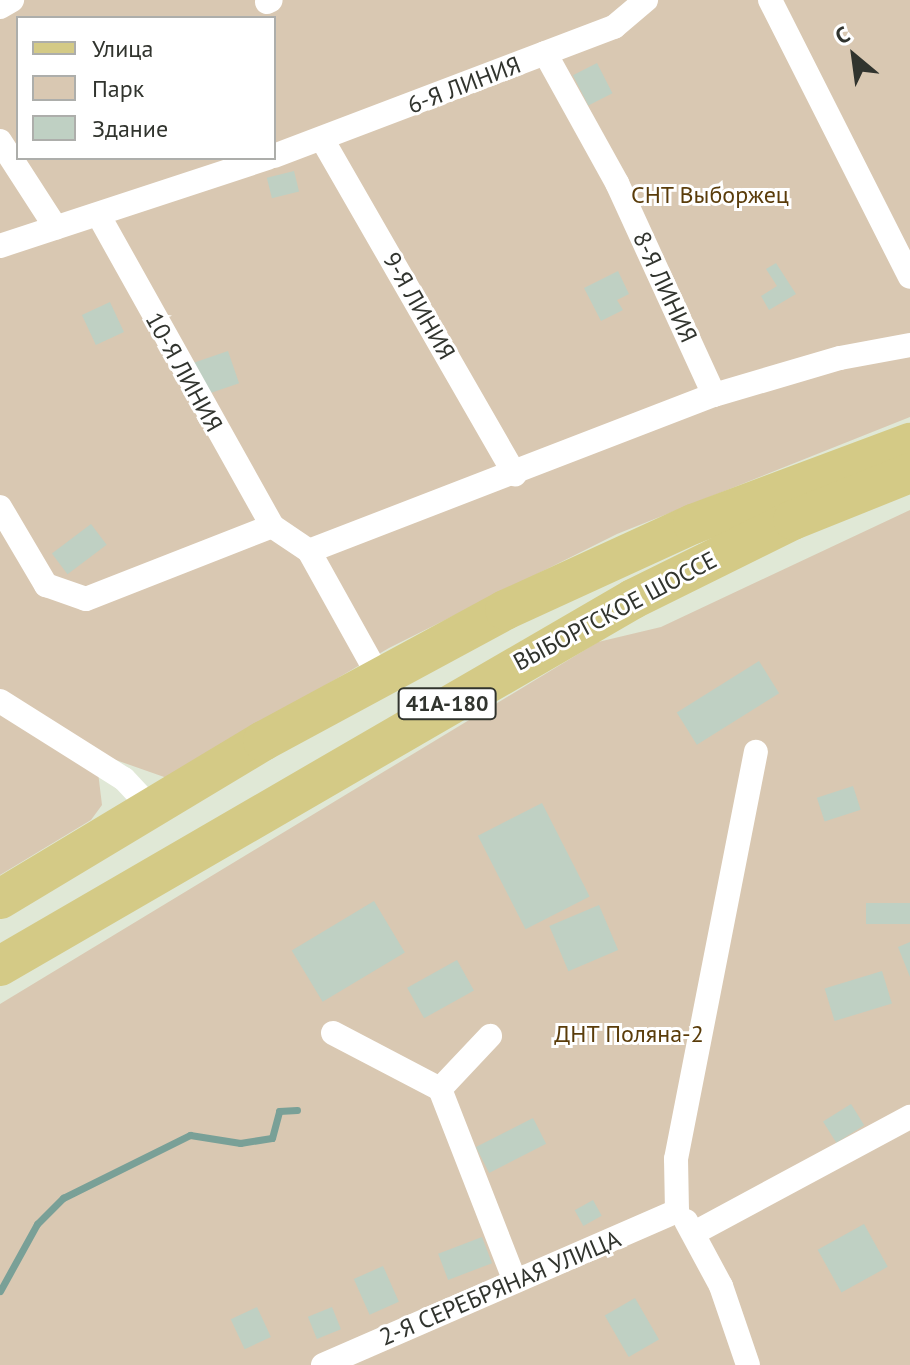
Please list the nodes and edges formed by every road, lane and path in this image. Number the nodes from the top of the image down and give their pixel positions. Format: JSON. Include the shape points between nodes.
{"nodes":[{"id":1,"x":12,"y":0,"type":"edge"},
{"id":2,"x":646,"y":0,"type":"edge"},
{"id":3,"x":770,"y":0,"type":"edge"},
{"id":4,"x":0,"y":7,"type":"edge"},
{"id":5,"x":545,"y":53,"type":"junction"},
{"id":6,"x":322,"y":139,"type":"junction"},
{"id":7,"x":0,"y":141,"type":"edge"},
{"id":8,"x":276,"y":155,"type":"edge"},
{"id":9,"x":262,"y":160,"type":"edge"},
{"id":10,"x":99,"y":216,"type":"junction"},
{"id":11,"x":56,"y":228,"type":"junction"},
{"id":12,"x":0,"y":246,"type":"edge"},
{"id":13,"x":910,"y":277,"type":"edge"},
{"id":14,"x":910,"y":345,"type":"edge"},
{"id":15,"x":714,"y":395,"type":"junction"},
{"id":16,"x":910,"y":443,"type":"edge"},
{"id":17,"x":910,"y":473,"type":"edge"},
{"id":18,"x":515,"y":474,"type":"junction"},
{"id":19,"x":0,"y":507,"type":"edge"},
{"id":20,"x":272,"y":526,"type":"junction"},
{"id":21,"x":309,"y":551,"type":"junction"},
{"id":22,"x":379,"y":677,"type":"junction"},
{"id":23,"x":0,"y":701,"type":"edge"},
{"id":24,"x":756,"y":752,"type":"dead end"},
{"id":25,"x":151,"y":808,"type":"junction"},
{"id":26,"x":0,"y":899,"type":"edge"},
{"id":27,"x":0,"y":966,"type":"edge"},
{"id":28,"x":333,"y":1033,"type":"dead end"},
{"id":29,"x":490,"y":1036,"type":"dead end"},
{"id":30,"x":440,"y":1089,"type":"junction"},
{"id":31,"x":910,"y":1117,"type":"edge"},
{"id":32,"x":677,"y":1211,"type":"junction"},
{"id":33,"x":696,"y":1232,"type":"junction"},
{"id":34,"x":515,"y":1281,"type":"junction"},
{"id":35,"x":323,"y":1365,"type":"edge"},
{"id":36,"x":748,"y":1365,"type":"edge"}],
"edges":[{"from":1,"to":4,"type":"street"},
{"from":2,"to":5,"type":"street","name":"6-Я ЛИНИЯ","via":[[614,27]]},
{"from":3,"to":13,"type":"street"},
{"from":5,"to":6,"type":"street","name":"6-Я ЛИНИЯ"},
{"from":5,"to":15,"type":"street","name":"8-Я ЛИНИЯ","via":[[617,183]]},
{"from":6,"to":8,"type":"street","name":"6-Я ЛИНИЯ"},
{"from":6,"to":18,"type":"street","name":"9-Я ЛИНИЯ"},
{"from":7,"to":11,"type":"street"},
{"from":9,"to":10,"type":"street"},
{"from":10,"to":11,"type":"street"},
{"from":10,"to":20,"type":"street","name":"10-Я ЛИНИЯ"},
{"from":11,"to":12,"type":"street"},
{"from":14,"to":15,"type":"street","via":[[840,358]]},
{"from":15,"to":18,"type":"street"},
{"from":16,"to":22,"type":"main road","name":"ВЫБОРГСКОЕ ШОССЕ","number":"41А-180","via":[[783,488],[606,562]]},
{"from":17,"to":27,"type":"main road","name":"ВЫБОРГСКОЕ ШОССЕ","number":"41А-180","via":[[793,520],[633,599]]},
{"from":18,"to":21,"type":"street"},
{"from":19,"to":20,"type":"street","via":[[46,585],[86,599]]},
{"from":20,"to":21,"type":"street"},
{"from":21,"to":22,"type":"street"},
{"from":22,"to":25,"type":"main road","name":"ВЫБОРГСКОЕ ШОССЕ","number":"41А-180"},
{"from":23,"to":25,"type":"street","via":[[124,779]]},
{"from":24,"to":32,"type":"street","via":[[676,1159]]},
{"from":25,"to":26,"type":"main road","name":"ВЫБОРГСКОЕ ШОССЕ","number":"41А-180"},
{"from":28,"to":30,"type":"street"},
{"from":29,"to":30,"type":"street"},
{"from":30,"to":34,"type":"street"},
{"from":31,"to":33,"type":"street"},
{"from":32,"to":33,"type":"street"},
{"from":32,"to":34,"type":"street","name":"2-Я СЕРЕБРЯНАЯ УЛИЦА"},
{"from":33,"to":36,"type":"street"},
{"from":34,"to":35,"type":"street","name":"2-Я СЕРЕБРЯНАЯ УЛИЦА"}]}
